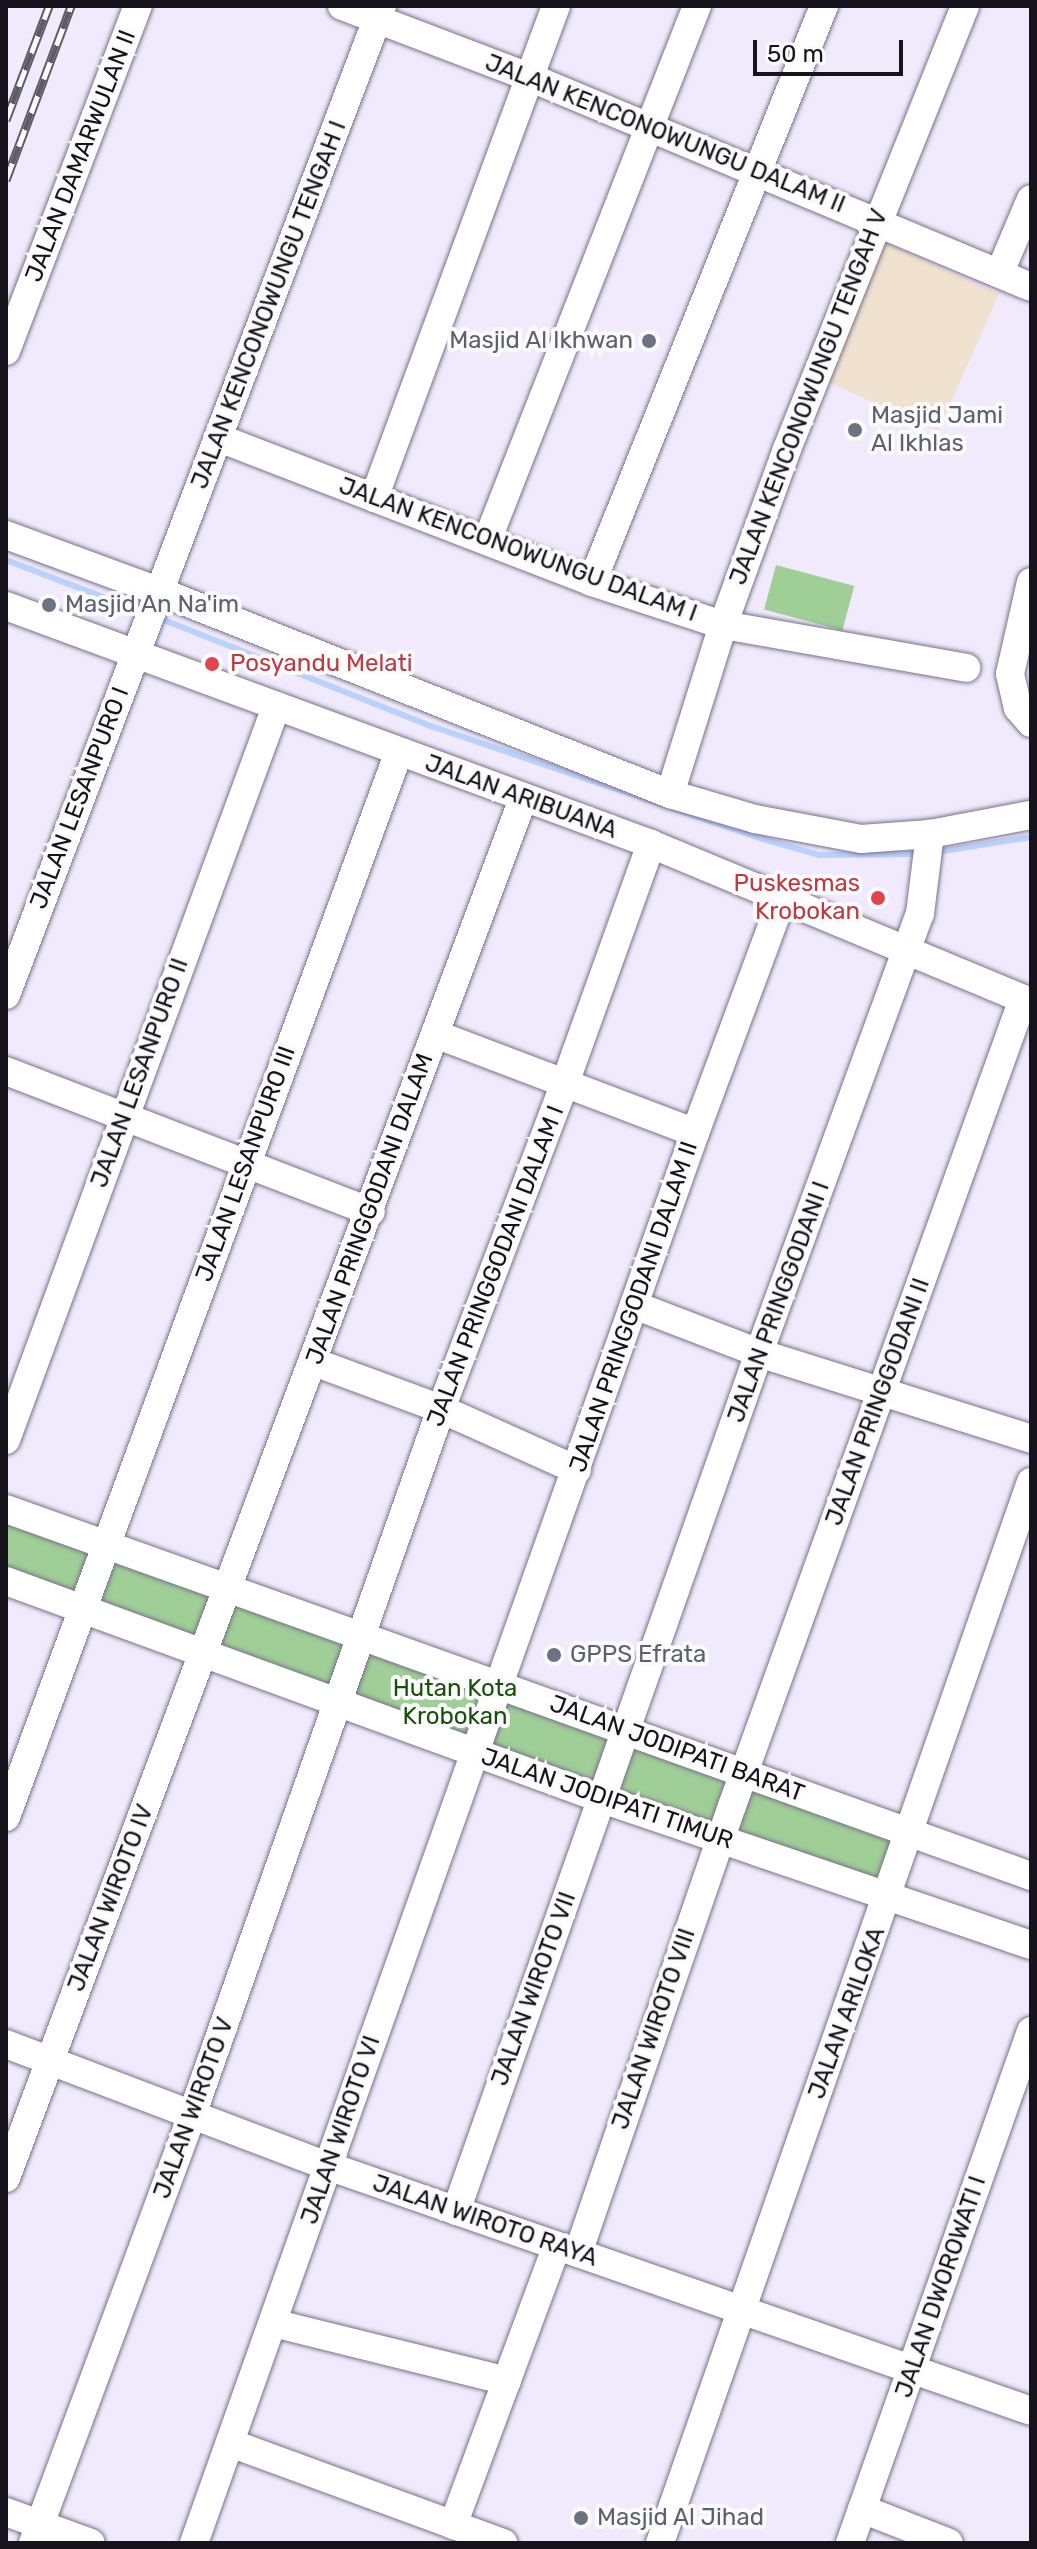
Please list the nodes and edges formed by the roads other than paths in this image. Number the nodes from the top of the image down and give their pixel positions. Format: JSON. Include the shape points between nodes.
{"nodes":[{"id":1,"x":138,"y":6,"type":"edge"},
{"id":2,"x":342,"y":6,"type":"edge"},
{"id":3,"x":556,"y":6,"type":"edge"},
{"id":4,"x":697,"y":6,"type":"edge"},
{"id":5,"x":824,"y":6,"type":"edge"},
{"id":6,"x":965,"y":6,"type":"edge"},
{"id":7,"x":380,"y":12,"type":"edge"},
{"id":8,"x":529,"y":77,"type":"junction"},
{"id":9,"x":649,"y":126,"type":"junction"},
{"id":10,"x":756,"y":173,"type":"junction"},
{"id":11,"x":1031,"y":199,"type":"edge"},
{"id":12,"x":876,"y":221,"type":"junction"},
{"id":13,"x":1000,"y":272,"type":"junction"},
{"id":14,"x":1031,"y":287,"type":"edge"},
{"id":15,"x":6,"y":351,"type":"edge"},
{"id":16,"x":219,"y":438,"type":"junction"},
{"id":17,"x":374,"y":498,"type":"junction"},
{"id":18,"x":6,"y":535,"type":"edge"},
{"id":19,"x":487,"y":541,"type":"junction"},
{"id":20,"x":592,"y":582,"type":"junction"},
{"id":21,"x":1031,"y":582,"type":"edge"},
{"id":22,"x":159,"y":598,"type":"junction"},
{"id":23,"x":6,"y":606,"type":"edge"},
{"id":24,"x":723,"y":625,"type":"junction"},
{"id":25,"x":139,"y":643,"type":"junction"},
{"id":26,"x":966,"y":668,"type":"dead end"},
{"id":27,"x":1021,"y":670,"type":"edge"},
{"id":28,"x":276,"y":707,"type":"junction"},
{"id":29,"x":1031,"y":723,"type":"edge"},
{"id":30,"x":399,"y":752,"type":"junction"},
{"id":31,"x":670,"y":794,"type":"junction"},
{"id":32,"x":523,"y":799,"type":"junction"},
{"id":33,"x":1031,"y":815,"type":"edge"},
{"id":34,"x":930,"y":838,"type":"junction"},
{"id":35,"x":651,"y":844,"type":"junction"},
{"id":36,"x":783,"y":897,"type":"junction"},
{"id":37,"x":907,"y":950,"type":"junction"},
{"id":38,"x":6,"y":995,"type":"edge"},
{"id":39,"x":1027,"y":1000,"type":"edge"},
{"id":40,"x":435,"y":1034,"type":"junction"},
{"id":41,"x":6,"y":1071,"type":"edge"},
{"id":42,"x":565,"y":1083,"type":"junction"},
{"id":43,"x":125,"y":1114,"type":"junction"},
{"id":44,"x":695,"y":1133,"type":"junction"},
{"id":45,"x":247,"y":1163,"type":"junction"},
{"id":46,"x":371,"y":1212,"type":"junction"},
{"id":47,"x":634,"y":1305,"type":"junction"},
{"id":48,"x":759,"y":1353,"type":"junction"},
{"id":49,"x":314,"y":1362,"type":"junction"},
{"id":50,"x":883,"y":1390,"type":"junction"},
{"id":51,"x":441,"y":1409,"type":"junction"},
{"id":52,"x":1031,"y":1439,"type":"edge"},
{"id":53,"x":6,"y":1440,"type":"edge"},
{"id":54,"x":577,"y":1470,"type":"junction"},
{"id":55,"x":1031,"y":1482,"type":"edge"},
{"id":56,"x":6,"y":1509,"type":"edge"},
{"id":57,"x":106,"y":1544,"type":"junction"},
{"id":58,"x":6,"y":1581,"type":"edge"},
{"id":59,"x":229,"y":1589,"type":"junction"},
{"id":60,"x":83,"y":1609,"type":"junction"},
{"id":61,"x":217,"y":1619,"type":"joint"},
{"id":62,"x":362,"y":1636,"type":"junction"},
{"id":63,"x":203,"y":1655,"type":"junction"},
{"id":64,"x":498,"y":1685,"type":"junction"},
{"id":65,"x":340,"y":1696,"type":"junction"},
{"id":66,"x":487,"y":1718,"type":"joint"},
{"id":67,"x":626,"y":1731,"type":"junction"},
{"id":68,"x":474,"y":1752,"type":"junction"},
{"id":69,"x":613,"y":1767,"type":"joint"},
{"id":70,"x":743,"y":1773,"type":"junction"},
{"id":71,"x":602,"y":1799,"type":"junction"},
{"id":72,"x":732,"y":1806,"type":"joint"},
{"id":73,"x":6,"y":1817,"type":"edge"},
{"id":74,"x":911,"y":1833,"type":"junction"},
{"id":75,"x":720,"y":1840,"type":"junction"},
{"id":76,"x":1031,"y":1876,"type":"edge"},
{"id":77,"x":889,"y":1894,"type":"junction"},
{"id":78,"x":1031,"y":1945,"type":"edge"},
{"id":79,"x":1031,"y":2031,"type":"edge"},
{"id":80,"x":6,"y":2044,"type":"edge"},
{"id":81,"x":49,"y":2061,"type":"junction"},
{"id":82,"x":192,"y":2115,"type":"junction"},
{"id":83,"x":328,"y":2166,"type":"junction"},
{"id":84,"x":6,"y":2178,"type":"edge"},
{"id":85,"x":456,"y":2211,"type":"junction"},
{"id":86,"x":567,"y":2250,"type":"junction"},
{"id":87,"x":742,"y":2309,"type":"junction"},
{"id":88,"x":273,"y":2323,"type":"junction"},
{"id":89,"x":912,"y":2369,"type":"junction"},
{"id":90,"x":507,"y":2381,"type":"junction"},
{"id":91,"x":1030,"y":2408,"type":"edge"},
{"id":92,"x":230,"y":2443,"type":"junction"},
{"id":93,"x":862,"y":2509,"type":"junction"},
{"id":94,"x":6,"y":2512,"type":"edge"},
{"id":95,"x":453,"y":2525,"type":"junction"},
{"id":96,"x":36,"y":2534,"type":"edge"},
{"id":97,"x":91,"y":2543,"type":"edge"},
{"id":98,"x":194,"y":2543,"type":"edge"},
{"id":99,"x":503,"y":2543,"type":"edge"},
{"id":100,"x":660,"y":2543,"type":"edge"},
{"id":101,"x":850,"y":2543,"type":"edge"},
{"id":102,"x":949,"y":2543,"type":"edge"}],
"edges":[{"from":1,"to":15,"type":"street","name":"JALAN DAMARWULAN II"},
{"from":2,"to":7,"type":"street","name":"JALAN KENCONOWUNGU DALAM II"},
{"from":3,"to":8,"type":"street"},
{"from":4,"to":9,"type":"street"},
{"from":5,"to":10,"type":"street"},
{"from":6,"to":12,"type":"street","name":"JALAN KENCONOWUNGU TENGAH V"},
{"from":7,"to":8,"type":"street","name":"JALAN KENCONOWUNGU DALAM II"},
{"from":7,"to":16,"type":"street","name":"JALAN KENCONOWUNGU TENGAH I"},
{"from":8,"to":9,"type":"street","name":"JALAN KENCONOWUNGU DALAM II"},
{"from":8,"to":17,"type":"street"},
{"from":9,"to":10,"type":"street","name":"JALAN KENCONOWUNGU DALAM II"},
{"from":9,"to":19,"type":"street"},
{"from":10,"to":12,"type":"street","name":"JALAN KENCONOWUNGU DALAM II"},
{"from":10,"to":20,"type":"street"},
{"from":11,"to":13,"type":"street"},
{"from":12,"to":13,"type":"street","name":"JALAN KENCONOWUNGU DALAM II"},
{"from":12,"to":24,"type":"street","name":"JALAN KENCONOWUNGU TENGAH V"},
{"from":13,"to":14,"type":"street","name":"JALAN KENCONOWUNGU DALAM II"},
{"from":16,"to":17,"type":"street","name":"JALAN KENCONOWUNGU DALAM I"},
{"from":16,"to":22,"type":"street","name":"JALAN KENCONOWUNGU TENGAH I"},
{"from":17,"to":19,"type":"street","name":"JALAN KENCONOWUNGU DALAM I"},
{"from":18,"to":22,"type":"street"},
{"from":19,"to":20,"type":"street","name":"JALAN KENCONOWUNGU DALAM I"},
{"from":20,"to":24,"type":"street","name":"JALAN KENCONOWUNGU DALAM I"},
{"from":21,"to":27,"type":"street"},
{"from":22,"to":25,"type":"street","name":"JALAN LESANPURO I"},
{"from":22,"to":31,"type":"street"},
{"from":23,"to":25,"type":"street","name":"JALAN ARIBUANA"},
{"from":24,"to":26,"type":"street","name":"JALAN KENCONOWUNGU DALAM I"},
{"from":24,"to":31,"type":"street","name":"JALAN KENCONOWUNGU TENGAH V"},
{"from":25,"to":28,"type":"street","name":"JALAN ARIBUANA"},
{"from":25,"to":38,"type":"street","name":"JALAN LESANPURO I"},
{"from":27,"to":29,"type":"street","via":[[1018,708]]},
{"from":28,"to":30,"type":"street","name":"JALAN ARIBUANA"},
{"from":28,"to":43,"type":"street","name":"JALAN LESANPURO II"},
{"from":30,"to":32,"type":"street","name":"JALAN ARIBUANA"},
{"from":30,"to":45,"type":"street","name":"JALAN LESANPURO III"},
{"from":31,"to":34,"type":"street","via":[[824,835]]},
{"from":32,"to":35,"type":"street","name":"JALAN ARIBUANA"},
{"from":32,"to":40,"type":"street","name":"JALAN PRINGGODANI DALAM"},
{"from":33,"to":34,"type":"street"},
{"from":34,"to":37,"type":"street","name":"JALAN PRINGGODANI I","via":[[920,914]]},
{"from":35,"to":36,"type":"street","name":"JALAN ARIBUANA"},
{"from":35,"to":42,"type":"street","name":"JALAN PRINGGODANI DALAM I"},
{"from":36,"to":37,"type":"street","name":"JALAN ARIBUANA"},
{"from":36,"to":44,"type":"street","name":"JALAN PRINGGODANI DALAM II"},
{"from":37,"to":39,"type":"street","name":"JALAN ARIBUANA"},
{"from":37,"to":48,"type":"street","name":"JALAN PRINGGODANI I"},
{"from":39,"to":50,"type":"street","name":"JALAN PRINGGODANI II"},
{"from":40,"to":42,"type":"street"},
{"from":40,"to":46,"type":"street","name":"JALAN PRINGGODANI DALAM"},
{"from":41,"to":43,"type":"street"},
{"from":42,"to":44,"type":"street"},
{"from":42,"to":51,"type":"street","name":"JALAN PRINGGODANI DALAM I"},
{"from":43,"to":45,"type":"street"},
{"from":43,"to":53,"type":"street","name":"JALAN LESANPURO II"},
{"from":44,"to":47,"type":"street","name":"JALAN PRINGGODANI DALAM II"},
{"from":45,"to":46,"type":"street"},
{"from":45,"to":57,"type":"street","name":"JALAN LESANPURO III"},
{"from":46,"to":49,"type":"street","name":"JALAN PRINGGODANI DALAM"},
{"from":47,"to":48,"type":"street"},
{"from":47,"to":54,"type":"street","name":"JALAN PRINGGODANI DALAM II"},
{"from":48,"to":50,"type":"street"},
{"from":48,"to":67,"type":"street","name":"JALAN PRINGGODANI I"},
{"from":49,"to":51,"type":"street"},
{"from":49,"to":59,"type":"street","name":"JALAN PRINGGODANI DALAM"},
{"from":50,"to":52,"type":"street"},
{"from":50,"to":70,"type":"street","name":"JALAN PRINGGODANI II"},
{"from":51,"to":54,"type":"street"},
{"from":51,"to":62,"type":"street","name":"JALAN PRINGGODANI DALAM I"},
{"from":54,"to":64,"type":"street","name":"JALAN PRINGGODANI DALAM II"},
{"from":55,"to":74,"type":"street","name":"JALAN ARILOKA"},
{"from":56,"to":57,"type":"street","name":"JALAN JODIPATI BARAT"},
{"from":57,"to":59,"type":"street","name":"JALAN JODIPATI BARAT"},
{"from":57,"to":60,"type":"street","name":"JALAN LESANPURO III"},
{"from":58,"to":60,"type":"street","name":"JALAN JODIPATI TIMUR"},
{"from":59,"to":61,"type":"street","name":"JALAN PRINGGODANI DALAM"},
{"from":59,"to":62,"type":"street","name":"JALAN JODIPATI BARAT"},
{"from":60,"to":63,"type":"street","name":"JALAN JODIPATI TIMUR"},
{"from":60,"to":73,"type":"street","name":"JALAN LESANPURO III"},
{"from":61,"to":63,"type":"street","name":"JALAN WIROTO IV"},
{"from":62,"to":64,"type":"street","name":"JALAN JODIPATI BARAT"},
{"from":62,"to":65,"type":"street","name":"JALAN PRINGGODANI DALAM I"},
{"from":63,"to":65,"type":"street","name":"JALAN JODIPATI TIMUR"},
{"from":63,"to":81,"type":"street","name":"JALAN WIROTO IV"},
{"from":64,"to":66,"type":"street","name":"JALAN PRINGGODANI DALAM II"},
{"from":64,"to":67,"type":"street","name":"JALAN JODIPATI BARAT"},
{"from":65,"to":68,"type":"street","name":"JALAN JODIPATI TIMUR"},
{"from":65,"to":82,"type":"street","name":"JALAN WIROTO V"},
{"from":66,"to":68,"type":"street","name":"JALAN WIROTO VI"},
{"from":67,"to":69,"type":"street","name":"JALAN PRINGGODANI I"},
{"from":67,"to":70,"type":"street","name":"JALAN JODIPATI BARAT"},
{"from":68,"to":71,"type":"street","name":"JALAN JODIPATI TIMUR"},
{"from":68,"to":83,"type":"street","name":"JALAN WIROTO VI"},
{"from":69,"to":71,"type":"street","name":"JALAN WIROTO VII"},
{"from":70,"to":72,"type":"street","name":"JALAN PRINGGODANI II"},
{"from":70,"to":74,"type":"street","name":"JALAN JODIPATI BARAT"},
{"from":71,"to":75,"type":"street","name":"JALAN JODIPATI TIMUR"},
{"from":71,"to":85,"type":"street","name":"JALAN WIROTO VII"},
{"from":72,"to":75,"type":"street","name":"JALAN WIROTO VIII"},
{"from":74,"to":76,"type":"street","name":"JALAN JODIPATI BARAT"},
{"from":74,"to":77,"type":"street","name":"JALAN ARILOKA"},
{"from":75,"to":77,"type":"street","name":"JALAN JODIPATI TIMUR"},
{"from":75,"to":86,"type":"street","name":"JALAN WIROTO VIII"},
{"from":77,"to":78,"type":"street","name":"JALAN JODIPATI TIMUR"},
{"from":77,"to":87,"type":"street","name":"JALAN ARILOKA"},
{"from":79,"to":89,"type":"street","name":"JALAN DWOROWATI I"},
{"from":80,"to":81,"type":"street","name":"JALAN WIROTO RAYA"},
{"from":81,"to":82,"type":"street","name":"JALAN WIROTO RAYA"},
{"from":81,"to":84,"type":"street","name":"JALAN WIROTO IV"},
{"from":82,"to":83,"type":"street","name":"JALAN WIROTO RAYA"},
{"from":82,"to":96,"type":"street","name":"JALAN WIROTO V"},
{"from":83,"to":85,"type":"street","name":"JALAN WIROTO RAYA"},
{"from":83,"to":88,"type":"street","name":"JALAN WIROTO VI"},
{"from":85,"to":86,"type":"street","name":"JALAN WIROTO RAYA"},
{"from":86,"to":87,"type":"street","name":"JALAN WIROTO RAYA"},
{"from":86,"to":90,"type":"street","name":"JALAN WIROTO VIII"},
{"from":87,"to":89,"type":"street","name":"JALAN WIROTO RAYA"},
{"from":87,"to":100,"type":"street","name":"JALAN ARILOKA"},
{"from":88,"to":90,"type":"street"},
{"from":88,"to":92,"type":"street","name":"JALAN WIROTO VI"},
{"from":89,"to":91,"type":"street","name":"JALAN WIROTO RAYA"},
{"from":89,"to":93,"type":"street","name":"JALAN DWOROWATI I"},
{"from":90,"to":95,"type":"street","name":"JALAN WIROTO VIII"},
{"from":92,"to":95,"type":"street"},
{"from":92,"to":98,"type":"street","name":"JALAN WIROTO VI"},
{"from":93,"to":101,"type":"street","name":"JALAN DWOROWATI I"},
{"from":93,"to":102,"type":"street"},
{"from":94,"to":96,"type":"street"},
{"from":95,"to":99,"type":"street"},
{"from":96,"to":97,"type":"street"}]}
